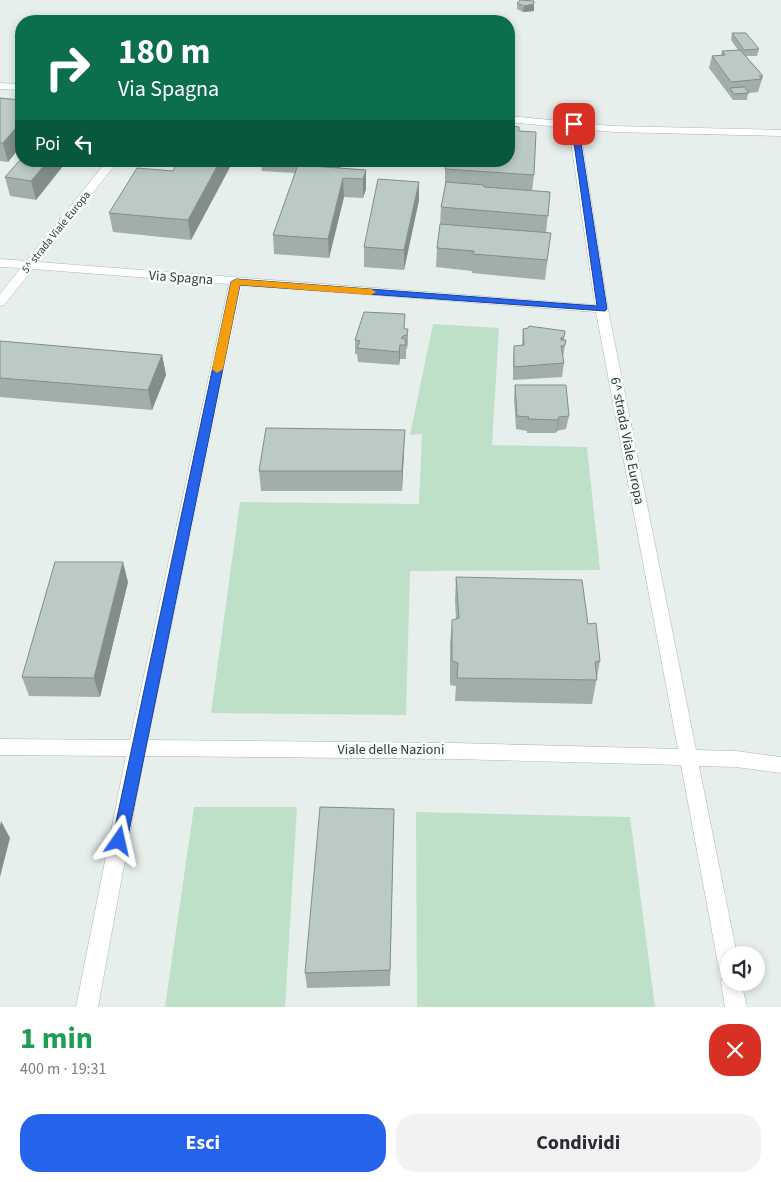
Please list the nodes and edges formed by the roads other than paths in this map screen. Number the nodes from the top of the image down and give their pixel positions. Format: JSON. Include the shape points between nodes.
{"nodes":[{"id":1,"x":0,"y":86,"type":"edge"},
{"id":2,"x":15,"y":87,"type":"edge"},
{"id":3,"x":515,"y":119,"type":"edge"},
{"id":4,"x":574,"y":124,"type":"junction"},
{"id":5,"x":781,"y":132,"type":"edge"},
{"id":6,"x":108,"y":167,"type":"edge"},
{"id":7,"x":0,"y":264,"type":"edge"},
{"id":8,"x":29,"y":266,"type":"junction"},
{"id":9,"x":236,"y":282,"type":"junction"},
{"id":10,"x":0,"y":302,"type":"edge"},
{"id":11,"x":602,"y":309,"type":"junction"},
{"id":12,"x":0,"y":747,"type":"edge"},
{"id":13,"x":138,"y":748,"type":"junction"},
{"id":14,"x":687,"y":756,"type":"junction"},
{"id":15,"x":781,"y":765,"type":"edge"},
{"id":16,"x":724,"y":946,"type":"edge"},
{"id":17,"x":733,"y":991,"type":"edge"},
{"id":18,"x":87,"y":1007,"type":"edge"},
{"id":19,"x":736,"y":1007,"type":"edge"}],
"edges":[{"from":1,"to":2,"type":"street"},
{"from":3,"to":4,"type":"street"},
{"from":4,"to":5,"type":"street","via":[[622,129]]},
{"from":4,"to":11,"type":"street","name":"6^ strada Viale Europa"},
{"from":6,"to":8,"type":"street","name":"5^ strada Viale Europa"},
{"from":7,"to":8,"type":"street","name":"Via Spagna"},
{"from":8,"to":9,"type":"street","name":"Via Spagna"},
{"from":8,"to":10,"type":"street","name":"5^ strada Viale Europa"},
{"from":9,"to":11,"type":"street","name":"Via Spagna"},
{"from":9,"to":13,"type":"street"},
{"from":11,"to":14,"type":"street","name":"6^ strada Viale Europa"},
{"from":12,"to":13,"type":"street","name":"Viale delle Nazioni"},
{"from":13,"to":14,"type":"street","name":"Viale delle Nazioni"},
{"from":13,"to":18,"type":"street"},
{"from":14,"to":15,"type":"street","name":"Viale delle Nazioni"},
{"from":14,"to":16,"type":"street","name":"6^ strada Viale Europa"},
{"from":17,"to":19,"type":"street"}]}
